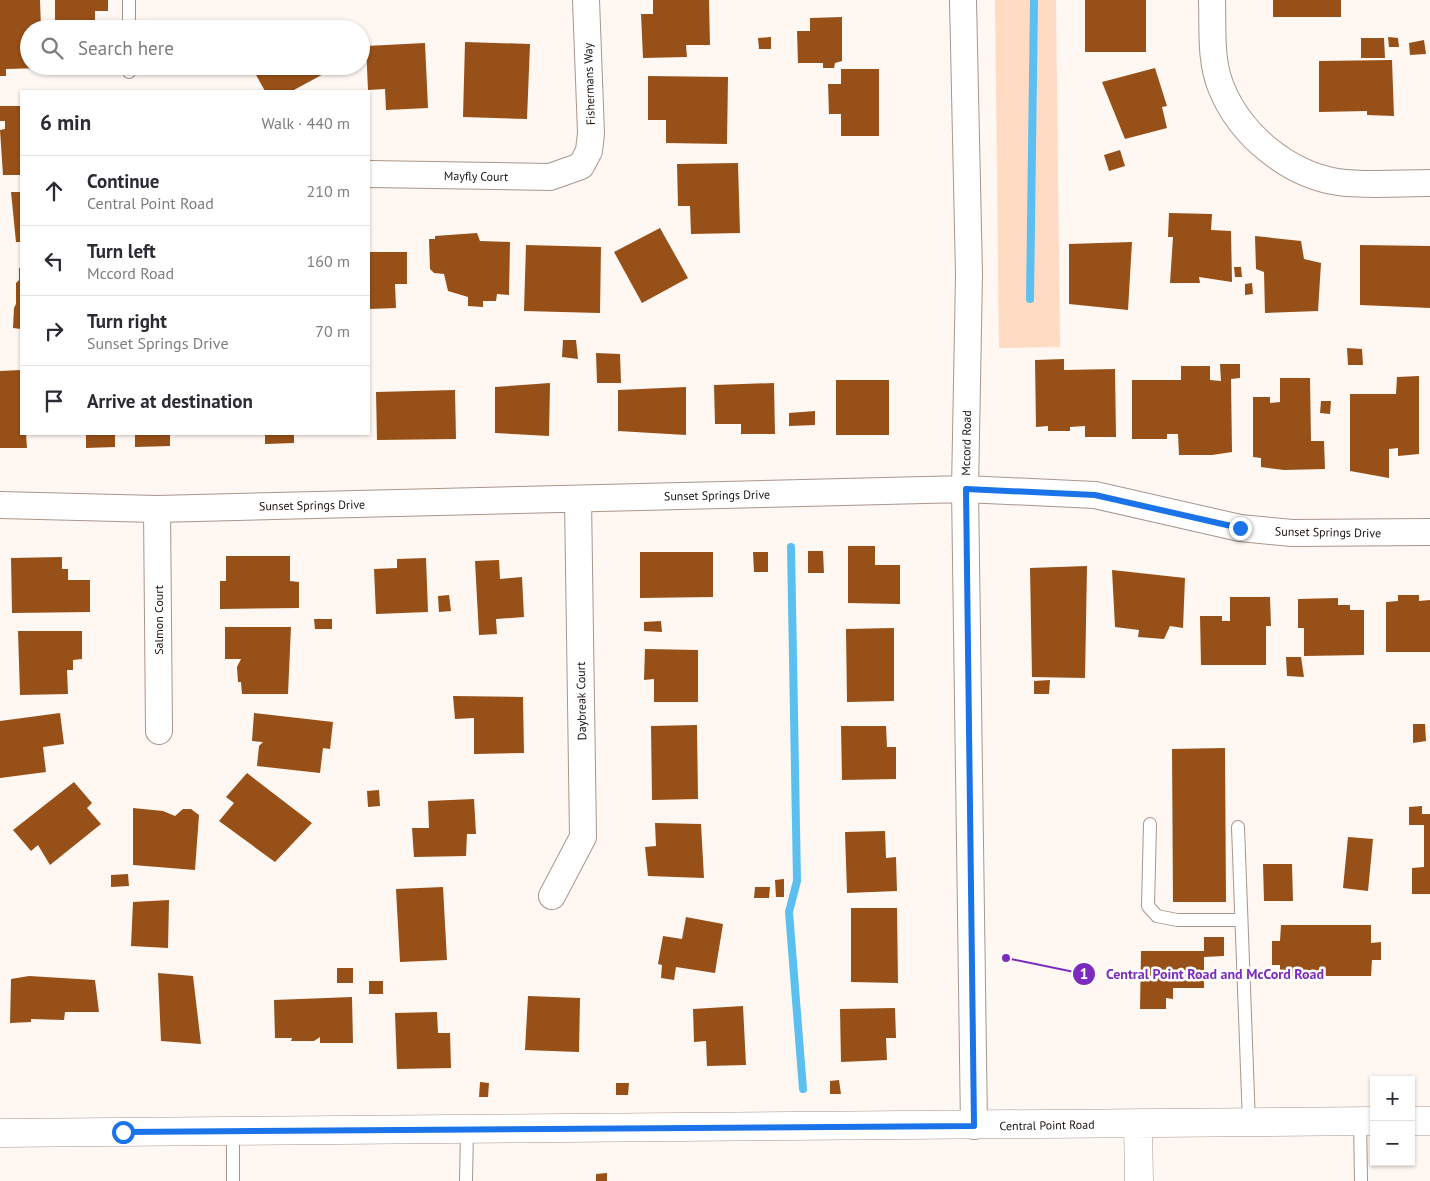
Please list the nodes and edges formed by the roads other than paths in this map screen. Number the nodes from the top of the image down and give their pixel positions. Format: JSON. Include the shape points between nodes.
{"nodes":[{"id":1,"x":129,"y":0,"type":"edge"},
{"id":2,"x":586,"y":0,"type":"edge"},
{"id":3,"x":963,"y":0,"type":"edge"},
{"id":4,"x":1212,"y":0,"type":"edge"},
{"id":5,"x":129,"y":20,"type":"edge"},
{"id":6,"x":580,"y":166,"type":"joint"},
{"id":7,"x":370,"y":174,"type":"edge"},
{"id":8,"x":1430,"y":183,"type":"edge"},
{"id":9,"x":966,"y":489,"type":"junction"},
{"id":10,"x":578,"y":499,"type":"junction"},
{"id":11,"x":0,"y":505,"type":"edge"},
{"id":12,"x":157,"y":509,"type":"junction"},
{"id":13,"x":1430,"y":532,"type":"edge"},
{"id":14,"x":159,"y":731,"type":"dead end"},
{"id":15,"x":1150,"y":824,"type":"dead end"},
{"id":16,"x":1238,"y":827,"type":"dead end"},
{"id":17,"x":552,"y":896,"type":"dead end"},
{"id":18,"x":1241,"y":920,"type":"junction"},
{"id":19,"x":1367,"y":1121,"type":"edge"},
{"id":20,"x":1415,"y":1121,"type":"edge"},
{"id":21,"x":1430,"y":1121,"type":"edge"},
{"id":22,"x":1249,"y":1123,"type":"junction"},
{"id":23,"x":1138,"y":1124,"type":"junction"},
{"id":24,"x":974,"y":1126,"type":"junction"},
{"id":25,"x":467,"y":1130,"type":"junction"},
{"id":26,"x":233,"y":1131,"type":"junction"},
{"id":27,"x":0,"y":1133,"type":"edge"},
{"id":28,"x":233,"y":1181,"type":"edge"},
{"id":29,"x":466,"y":1181,"type":"edge"},
{"id":30,"x":1139,"y":1181,"type":"edge"},
{"id":31,"x":1361,"y":1181,"type":"edge"}],
"edges":[{"from":1,"to":5,"type":"lane"},
{"from":2,"to":6,"type":"street","name":"Fishermans Way","via":[[591,133],[589,151]]},
{"from":3,"to":9,"type":"street","name":"Mccord Road","via":[[969,275]]},
{"from":4,"to":8,"type":"street","via":[[1213,55],[1221,87],[1240,121],[1268,150],[1299,171],[1338,182]]},
{"from":6,"to":7,"type":"street","name":"Mayfly Court","via":[[550,177]]},
{"from":9,"to":10,"type":"street","name":"Sunset Springs Drive"},
{"from":9,"to":13,"type":"street","name":"Sunset Springs Drive","via":[[1095,495],[1240,528],[1292,533]]},
{"from":9,"to":24,"type":"street","name":"Mccord Road"},
{"from":10,"to":12,"type":"street","name":"Sunset Springs Drive"},
{"from":10,"to":17,"type":"street","name":"Daybreak Court","via":[[583,837]]},
{"from":11,"to":12,"type":"street","name":"Sunset Springs Drive"},
{"from":12,"to":14,"type":"street","name":"Salmon Court"},
{"from":15,"to":18,"type":"lane","via":[[1148,906],[1156,916],[1177,920]]},
{"from":16,"to":18,"type":"lane"},
{"from":18,"to":22,"type":"lane"},
{"from":19,"to":22,"type":"street","name":"Central Point Road"},
{"from":19,"to":31,"type":"lane"},
{"from":20,"to":21,"type":"street"},
{"from":22,"to":23,"type":"street","name":"Central Point Road"},
{"from":23,"to":24,"type":"street","name":"Central Point Road"},
{"from":23,"to":30,"type":"street"},
{"from":24,"to":25,"type":"street","name":"Central Point Road"},
{"from":25,"to":26,"type":"street","name":"Central Point Road"},
{"from":25,"to":29,"type":"lane"},
{"from":26,"to":27,"type":"street","name":"Central Point Road"},
{"from":26,"to":28,"type":"lane"}]}
